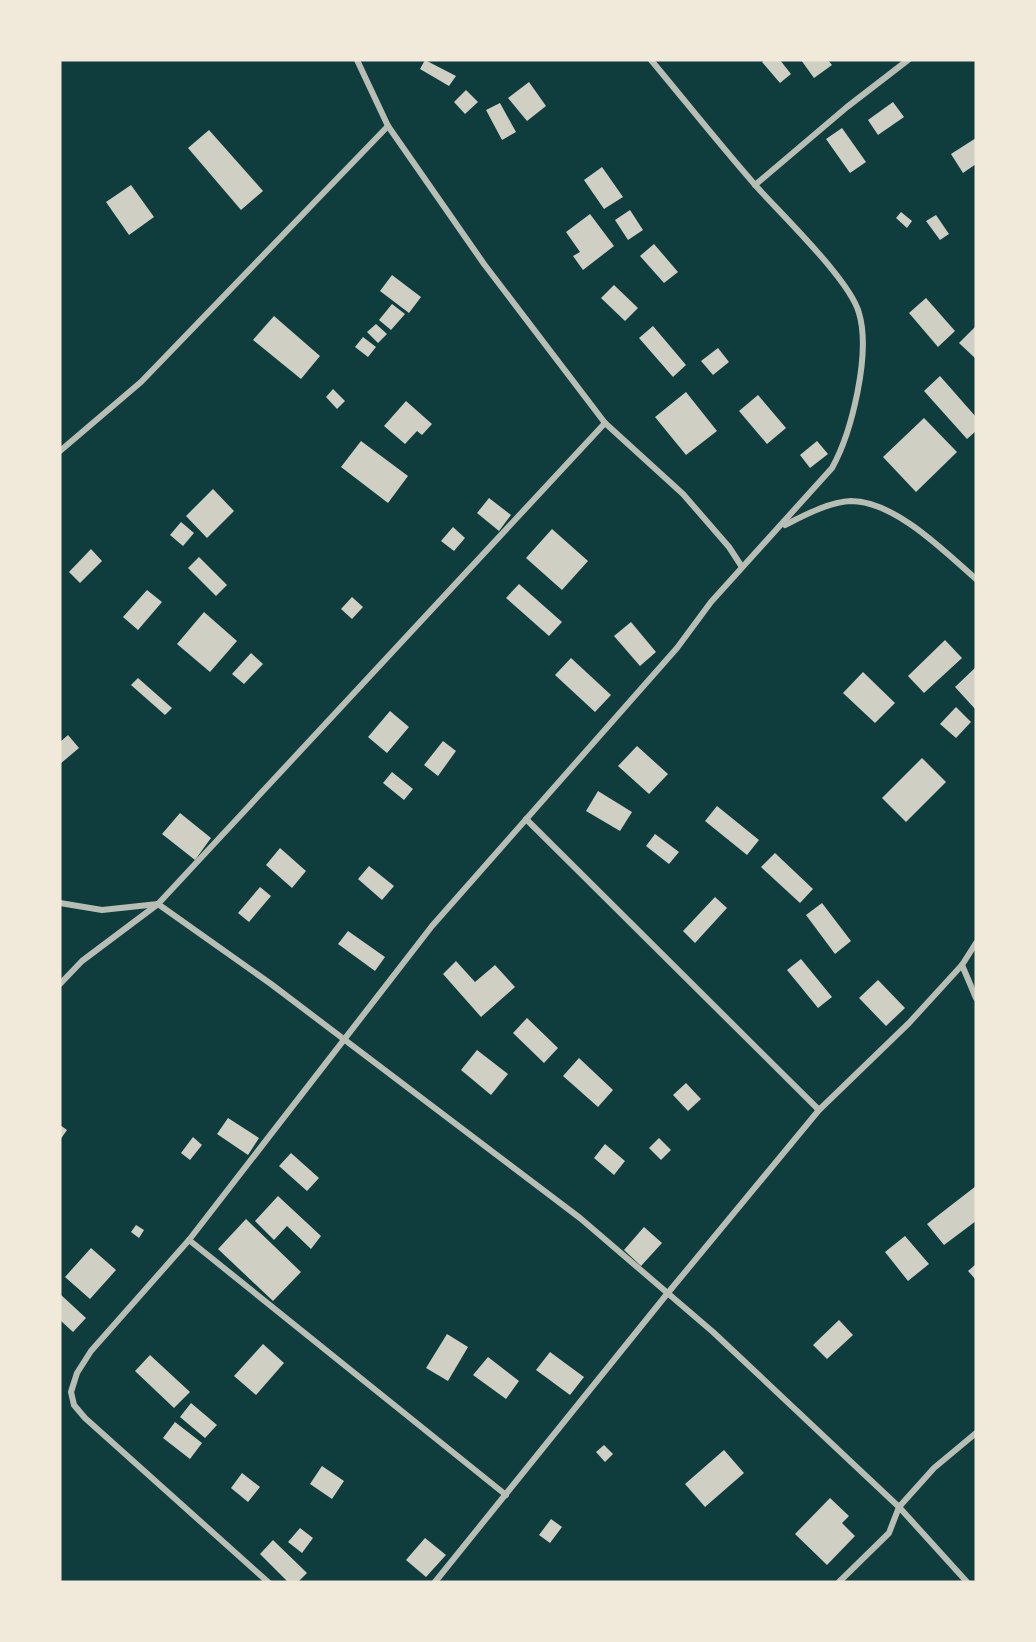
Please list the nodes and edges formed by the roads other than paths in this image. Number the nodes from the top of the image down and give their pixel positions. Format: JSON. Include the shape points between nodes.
{"nodes":[{"id":1,"x":357,"y":60,"type":"edge"},
{"id":2,"x":651,"y":60,"type":"edge"},
{"id":3,"x":908,"y":60,"type":"edge"},
{"id":4,"x":388,"y":126,"type":"junction"},
{"id":5,"x":755,"y":185,"type":"junction"},
{"id":6,"x":605,"y":423,"type":"junction"},
{"id":7,"x":60,"y":451,"type":"edge"},
{"id":8,"x":782,"y":526,"type":"junction"},
{"id":9,"x":742,"y":567,"type":"junction"},
{"id":10,"x":976,"y":579,"type":"edge"},
{"id":11,"x":526,"y":819,"type":"junction"},
{"id":12,"x":60,"y":903,"type":"edge"},
{"id":13,"x":158,"y":904,"type":"junction"},
{"id":14,"x":976,"y":943,"type":"edge"},
{"id":15,"x":962,"y":965,"type":"junction"},
{"id":16,"x":60,"y":984,"type":"edge"},
{"id":17,"x":976,"y":998,"type":"edge"},
{"id":18,"x":345,"y":1040,"type":"junction"},
{"id":19,"x":819,"y":1110,"type":"junction"},
{"id":20,"x":189,"y":1240,"type":"junction"},
{"id":21,"x":667,"y":1293,"type":"junction"},
{"id":22,"x":976,"y":1433,"type":"edge"},
{"id":23,"x":506,"y":1495,"type":"junction"},
{"id":24,"x":899,"y":1507,"type":"junction"},
{"id":25,"x":268,"y":1582,"type":"edge"},
{"id":26,"x":435,"y":1582,"type":"edge"},
{"id":27,"x":839,"y":1582,"type":"edge"},
{"id":28,"x":967,"y":1582,"type":"edge"}],
"edges":[{"from":1,"to":4,"type":"street"},
{"from":2,"to":5,"type":"street"},
{"from":3,"to":5,"type":"street"},
{"from":4,"to":6,"type":"street","via":[[484,264]]},
{"from":4,"to":7,"type":"street","via":[[141,382]]},
{"from":5,"to":8,"type":"street","via":[[843,284],[859,312],[862,341],[860,374],[844,448],[832,468]]},
{"from":6,"to":9,"type":"street","via":[[683,494]]},
{"from":6,"to":13,"type":"street"},
{"from":8,"to":9,"type":"street"},
{"from":8,"to":10,"type":"street","via":[[816,510],[851,501],[878,507],[904,520]]},
{"from":9,"to":11,"type":"street","via":[[677,648]]},
{"from":11,"to":18,"type":"street","via":[[432,926]]},
{"from":11,"to":19,"type":"street"},
{"from":12,"to":13,"type":"street","via":[[102,910]]},
{"from":13,"to":16,"type":"street","via":[[82,961]]},
{"from":13,"to":18,"type":"street"},
{"from":14,"to":15,"type":"street"},
{"from":15,"to":17,"type":"street"},
{"from":15,"to":19,"type":"street"},
{"from":18,"to":20,"type":"street"},
{"from":18,"to":21,"type":"street","via":[[580,1218]]},
{"from":19,"to":21,"type":"street"},
{"from":20,"to":23,"type":"street"},
{"from":20,"to":25,"type":"street","via":[[77,1372],[71,1392],[74,1405]]},
{"from":21,"to":23,"type":"street"},
{"from":21,"to":24,"type":"street"},
{"from":22,"to":24,"type":"street","via":[[934,1467]]},
{"from":23,"to":26,"type":"street"},
{"from":24,"to":27,"type":"street","via":[[889,1533]]},
{"from":24,"to":28,"type":"street"}]}
